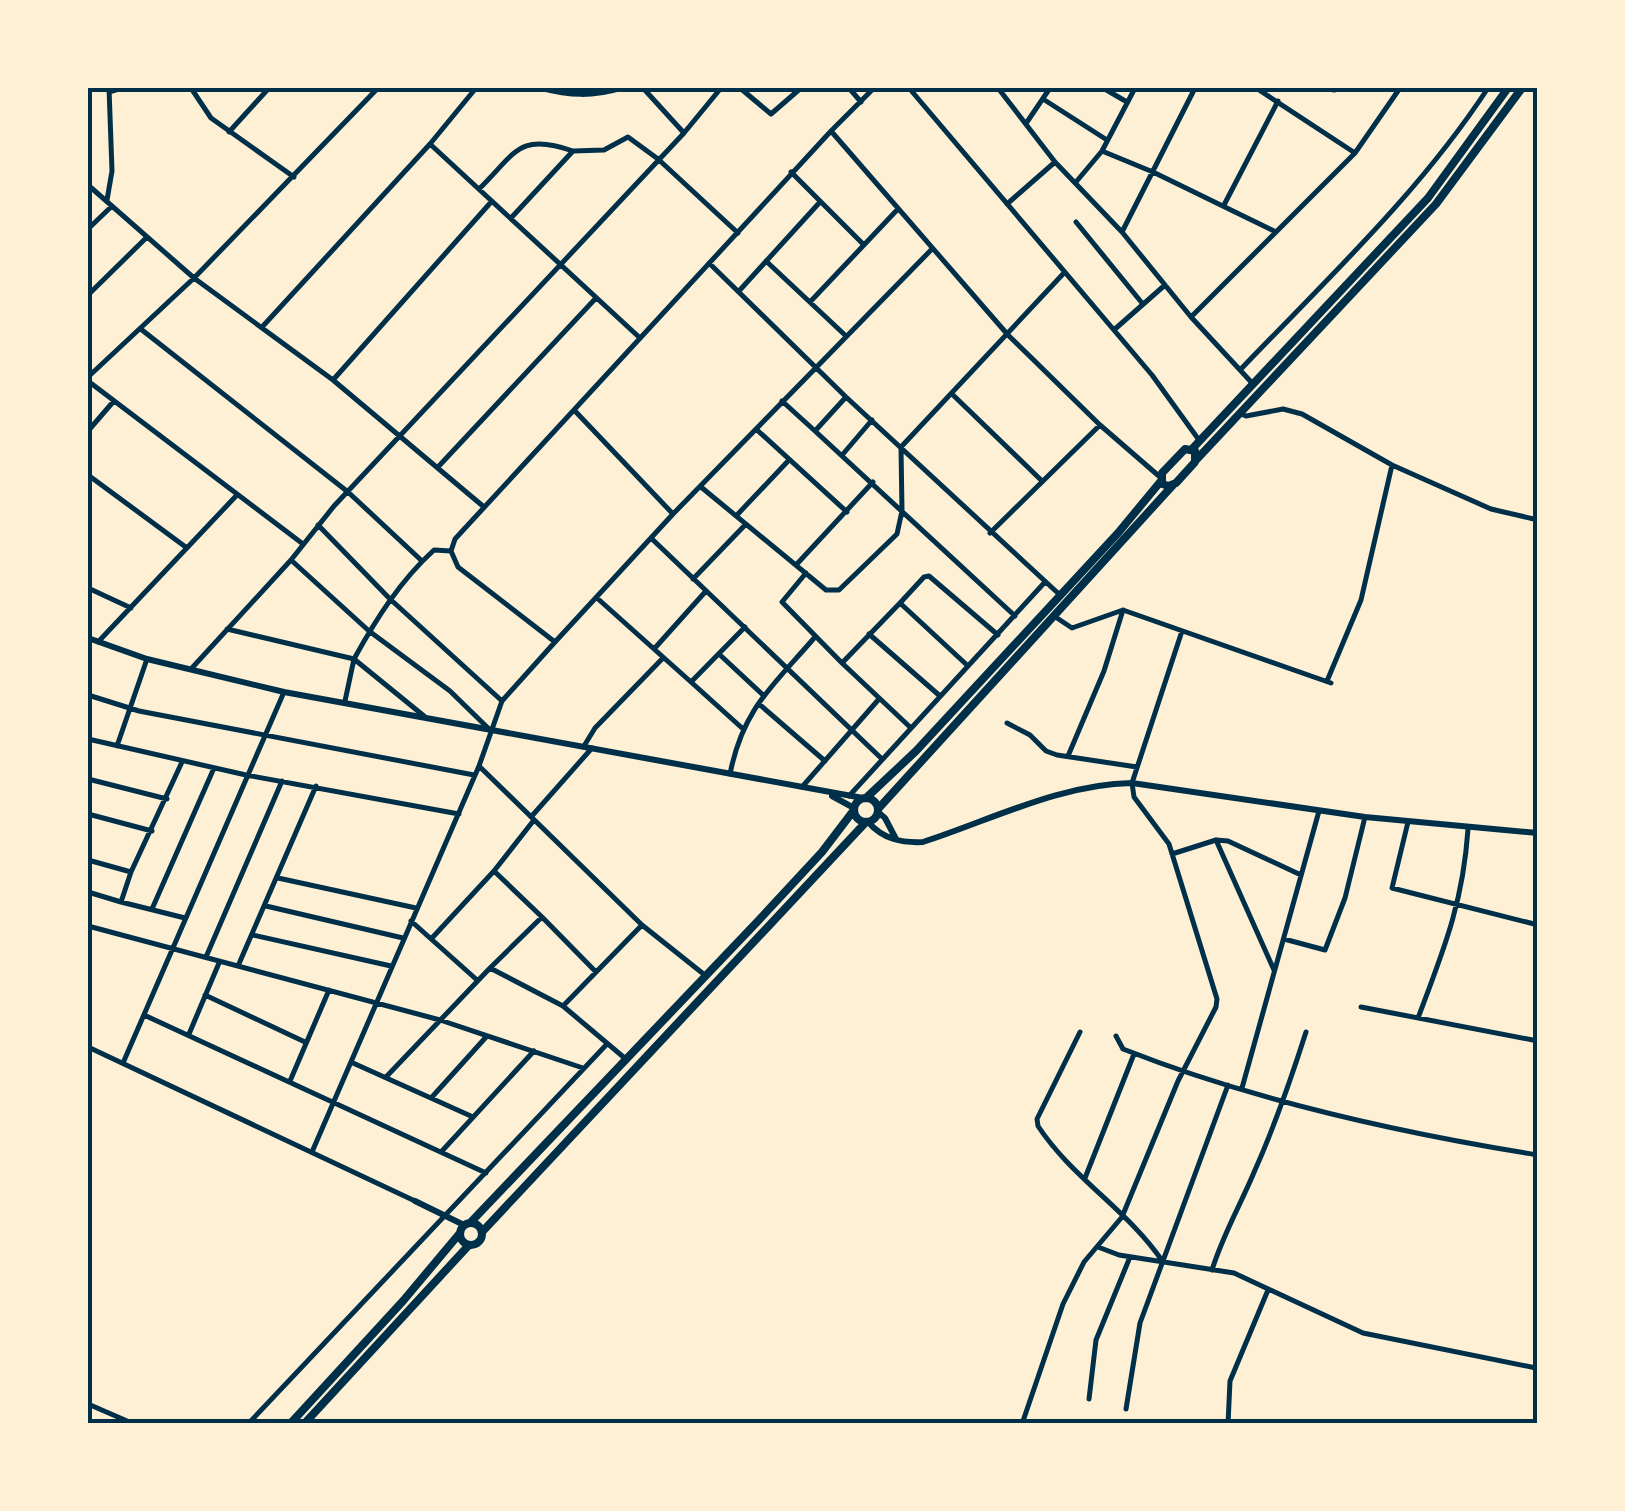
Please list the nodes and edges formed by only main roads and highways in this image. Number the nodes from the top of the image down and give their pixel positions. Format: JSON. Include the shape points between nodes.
{"nodes":[{"id":1,"x":1508,"y":88,"type":"edge"},
{"id":2,"x":1522,"y":88,"type":"edge"},
{"id":3,"x":1196,"y":445,"type":"junction"},
{"id":4,"x":1197,"y":459,"type":"junction"},
{"id":5,"x":1160,"y":479,"type":"junction"},
{"id":6,"x":1173,"y":486,"type":"junction"},
{"id":7,"x":864,"y":798,"type":"junction"},
{"id":8,"x":854,"y":809,"type":"junction"},
{"id":9,"x":878,"y":810,"type":"junction"},
{"id":10,"x":867,"y":822,"type":"junction"},
{"id":11,"x":465,"y":1227,"type":"junction"},
{"id":12,"x":482,"y":1232,"type":"junction"},
{"id":13,"x":469,"y":1245,"type":"junction"},
{"id":14,"x":290,"y":1424,"type":"edge"},
{"id":15,"x":304,"y":1424,"type":"edge"}],
"edges":[{"from":1,"to":3,"type":"highway","via":[[1374,260]]},
{"from":2,"to":4,"type":"highway","via":[[1436,204]]},
{"from":3,"to":4,"type":"highway"},
{"from":3,"to":5,"type":"highway","via":[[1183,450]]},
{"from":4,"to":6,"type":"highway"},
{"from":5,"to":6,"type":"highway"},
{"from":5,"to":7,"type":"highway","via":[[1060,596]]},
{"from":6,"to":9,"type":"highway"},
{"from":7,"to":8,"type":"highway"},
{"from":7,"to":9,"type":"highway"},
{"from":8,"to":10,"type":"highway"},
{"from":8,"to":11,"type":"highway","via":[[822,852]]},
{"from":9,"to":10,"type":"highway"},
{"from":10,"to":12,"type":"highway"},
{"from":11,"to":12,"type":"highway","via":[[476,1224]]},
{"from":11,"to":13,"type":"highway","via":[[463,1242]]},
{"from":11,"to":14,"type":"highway"},
{"from":12,"to":13,"type":"highway"},
{"from":13,"to":15,"type":"highway"}]}
